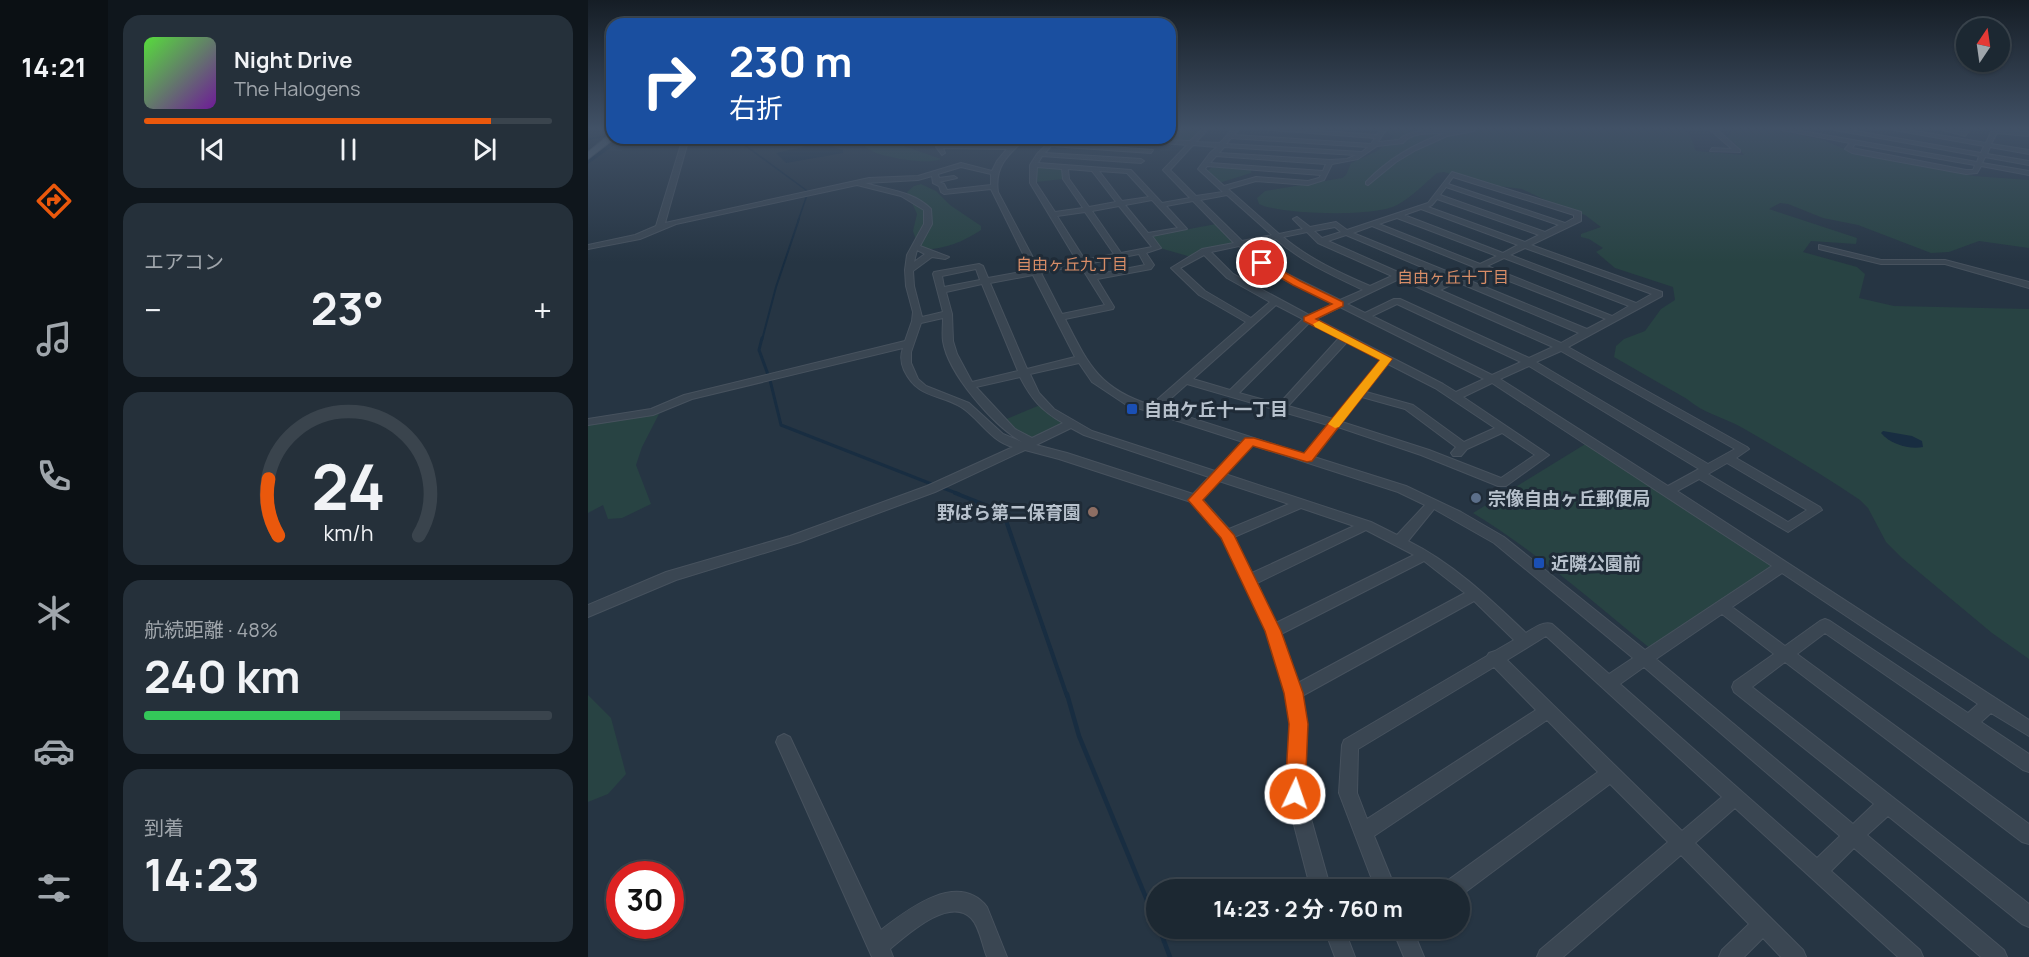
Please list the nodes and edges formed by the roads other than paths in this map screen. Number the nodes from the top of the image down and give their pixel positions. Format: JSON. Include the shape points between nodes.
{"nodes":[{"id":1,"x":1325,"y":172,"type":"edge"},
{"id":2,"x":676,"y":173,"type":"edge"},
{"id":3,"x":942,"y":173,"type":"edge"},
{"id":4,"x":985,"y":173,"type":"edge"},
{"id":5,"x":994,"y":173,"type":"joint"},
{"id":6,"x":1033,"y":173,"type":"edge"},
{"id":7,"x":1065,"y":173,"type":"edge"},
{"id":8,"x":1096,"y":173,"type":"edge"},
{"id":9,"x":1131,"y":173,"type":"edge"},
{"id":10,"x":1169,"y":173,"type":"edge"},
{"id":11,"x":1206,"y":173,"type":"edge"},
{"id":12,"x":1378,"y":173,"type":"edge"},
{"id":13,"x":935,"y":176,"type":"junction"},
{"id":14,"x":954,"y":178,"type":"dead end"},
{"id":15,"x":859,"y":183,"type":"junction"},
{"id":16,"x":1368,"y":183,"type":"dead end"},
{"id":17,"x":1445,"y":185,"type":"junction"},
{"id":18,"x":994,"y":187,"type":"junction"},
{"id":19,"x":1225,"y":191,"type":"junction"},
{"id":20,"x":1435,"y":196,"type":"junction"},
{"id":21,"x":1154,"y":198,"type":"junction"},
{"id":22,"x":1195,"y":199,"type":"junction"},
{"id":23,"x":1121,"y":203,"type":"junction"},
{"id":24,"x":1160,"y":205,"type":"junction"},
{"id":25,"x":1421,"y":207,"type":"junction"},
{"id":26,"x":1087,"y":209,"type":"junction"},
{"id":27,"x":1052,"y":215,"type":"junction"},
{"id":28,"x":1397,"y":215,"type":"junction"},
{"id":29,"x":1297,"y":219,"type":"dead end"},
{"id":30,"x":1373,"y":224,"type":"junction"},
{"id":31,"x":1565,"y":225,"type":"junction"},
{"id":32,"x":660,"y":227,"type":"junction"},
{"id":33,"x":1308,"y":230,"type":"junction"},
{"id":34,"x":1347,"y":232,"type":"junction"},
{"id":35,"x":1147,"y":235,"type":"junction"},
{"id":36,"x":1546,"y":235,"type":"junction"},
{"id":37,"x":1276,"y":236,"type":"junction"},
{"id":38,"x":1321,"y":241,"type":"junction"},
{"id":39,"x":1239,"y":243,"type":"junction"},
{"id":40,"x":1525,"y":245,"type":"junction"},
{"id":41,"x":915,"y":246,"type":"junction"},
{"id":42,"x":588,"y":248,"type":"edge"},
{"id":43,"x":1822,"y":250,"type":"dead end"},
{"id":44,"x":1141,"y":251,"type":"junction"},
{"id":45,"x":1205,"y":251,"type":"junction"},
{"id":46,"x":931,"y":254,"type":"junction"},
{"id":47,"x":1119,"y":255,"type":"junction"},
{"id":48,"x":1503,"y":255,"type":"junction"},
{"id":49,"x":945,"y":257,"type":"dead end"},
{"id":50,"x":1081,"y":262,"type":"junction"},
{"id":51,"x":1481,"y":267,"type":"junction"},
{"id":52,"x":909,"y":270,"type":"junction"},
{"id":53,"x":1035,"y":271,"type":"junction"},
{"id":54,"x":1399,"y":276,"type":"junction"},
{"id":55,"x":1091,"y":278,"type":"junction"},
{"id":56,"x":1457,"y":278,"type":"junction"},
{"id":57,"x":985,"y":281,"type":"junction"},
{"id":58,"x":2029,"y":285,"type":"edge"},
{"id":59,"x":941,"y":290,"type":"junction"},
{"id":60,"x":1371,"y":290,"type":"junction"},
{"id":61,"x":1432,"y":290,"type":"junction"},
{"id":62,"x":1275,"y":302,"type":"junction"},
{"id":63,"x":1340,"y":304,"type":"junction"},
{"id":64,"x":1636,"y":306,"type":"junction"},
{"id":65,"x":948,"y":314,"type":"junction"},
{"id":66,"x":1365,"y":316,"type":"junction"},
{"id":67,"x":1059,"y":317,"type":"junction"},
{"id":68,"x":1308,"y":319,"type":"junction"},
{"id":69,"x":1613,"y":319,"type":"junction"},
{"id":70,"x":917,"y":321,"type":"junction"},
{"id":71,"x":1252,"y":322,"type":"junction"},
{"id":72,"x":1587,"y":333,"type":"junction"},
{"id":73,"x":1345,"y":338,"type":"junction"},
{"id":74,"x":910,"y":343,"type":"junction"},
{"id":75,"x":1561,"y":347,"type":"junction"},
{"id":76,"x":1387,"y":359,"type":"junction"},
{"id":77,"x":1081,"y":360,"type":"junction"},
{"id":78,"x":1529,"y":362,"type":"junction"},
{"id":79,"x":1023,"y":373,"type":"junction"},
{"id":80,"x":1492,"y":379,"type":"junction"},
{"id":81,"x":1186,"y":381,"type":"junction"},
{"id":82,"x":969,"y":386,"type":"junction"},
{"id":83,"x":1359,"y":393,"type":"junction"},
{"id":84,"x":1232,"y":394,"type":"junction"},
{"id":85,"x":1456,"y":396,"type":"junction"},
{"id":86,"x":1281,"y":408,"type":"junction"},
{"id":87,"x":1152,"y":411,"type":"junction"},
{"id":88,"x":588,"y":422,"type":"edge"},
{"id":89,"x":1071,"y":424,"type":"junction"},
{"id":90,"x":1335,"y":424,"type":"junction"},
{"id":91,"x":1503,"y":428,"type":"junction"},
{"id":92,"x":1250,"y":441,"type":"junction"},
{"id":93,"x":1029,"y":445,"type":"junction"},
{"id":94,"x":1463,"y":447,"type":"junction"},
{"id":95,"x":1307,"y":458,"type":"junction"},
{"id":96,"x":1728,"y":458,"type":"junction"},
{"id":97,"x":1450,"y":460,"type":"junction"},
{"id":98,"x":1704,"y":471,"type":"junction"},
{"id":99,"x":1218,"y":476,"type":"junction"},
{"id":100,"x":1668,"y":491,"type":"junction"},
{"id":101,"x":1195,"y":500,"type":"junction"},
{"id":102,"x":1302,"y":503,"type":"junction"},
{"id":103,"x":1433,"y":503,"type":"junction"},
{"id":104,"x":1366,"y":525,"type":"junction"},
{"id":105,"x":1227,"y":535,"type":"junction"},
{"id":106,"x":1399,"y":542,"type":"junction"},
{"id":107,"x":1425,"y":555,"type":"junction"},
{"id":108,"x":1783,"y":566,"type":"junction"},
{"id":109,"x":1249,"y":581,"type":"junction"},
{"id":110,"x":1476,"y":594,"type":"junction"},
{"id":111,"x":1722,"y":607,"type":"junction"},
{"id":112,"x":588,"y":611,"type":"edge"},
{"id":113,"x":1273,"y":631,"type":"junction"},
{"id":114,"x":1523,"y":640,"type":"junction"},
{"id":115,"x":1783,"y":654,"type":"junction"},
{"id":116,"x":1494,"y":657,"type":"junction"},
{"id":117,"x":1645,"y":660,"type":"junction"},
{"id":118,"x":1608,"y":683,"type":"junction"},
{"id":119,"x":1293,"y":693,"type":"junction"},
{"id":120,"x":1990,"y":703,"type":"junction"},
{"id":121,"x":1548,"y":711,"type":"junction"},
{"id":122,"x":1969,"y":723,"type":"junction"},
{"id":123,"x":2029,"y":729,"type":"edge"},
{"id":124,"x":784,"y":742,"type":"dead end"},
{"id":125,"x":2029,"y":764,"type":"edge"},
{"id":126,"x":1610,"y":773,"type":"junction"},
{"id":127,"x":1735,"y":797,"type":"junction"},
{"id":128,"x":1887,"y":804,"type":"junction"},
{"id":129,"x":1364,"y":832,"type":"junction"},
{"id":130,"x":2029,"y":835,"type":"edge"},
{"id":131,"x":1854,"y":836,"type":"junction"},
{"id":132,"x":1682,"y":843,"type":"junction"},
{"id":133,"x":1817,"y":871,"type":"junction"},
{"id":134,"x":1318,"y":879,"type":"edge"},
{"id":135,"x":1382,"y":879,"type":"edge"},
{"id":136,"x":1466,"y":879,"type":"edge"},
{"id":137,"x":2029,"y":917,"type":"edge"},
{"id":138,"x":1763,"y":924,"type":"junction"},
{"id":139,"x":1338,"y":939,"type":"edge"},
{"id":140,"x":1407,"y":939,"type":"edge"},
{"id":141,"x":880,"y":952,"type":"edge"},
{"id":142,"x":997,"y":957,"type":"edge"},
{"id":143,"x":1345,"y":957,"type":"edge"},
{"id":144,"x":1414,"y":957,"type":"edge"},
{"id":145,"x":1547,"y":957,"type":"edge"},
{"id":146,"x":1730,"y":957,"type":"edge"},
{"id":147,"x":1796,"y":957,"type":"edge"},
{"id":148,"x":1913,"y":957,"type":"edge"},
{"id":149,"x":1997,"y":957,"type":"edge"}],
"edges":[{"from":1,"to":19,"type":"street","via":[[1322,179],[1308,183],[1256,179]]},
{"from":2,"to":32,"type":"street"},
{"from":3,"to":13,"type":"street"},
{"from":4,"to":5,"type":"street"},
{"from":5,"to":18,"type":"street"},
{"from":6,"to":27,"type":"street","via":[[1033,183]]},
{"from":7,"to":26,"type":"street"},
{"from":8,"to":23,"type":"street"},
{"from":9,"to":21,"type":"street"},
{"from":10,"to":22,"type":"street"},
{"from":11,"to":19,"type":"street"},
{"from":12,"to":16,"type":"street"},
{"from":13,"to":14,"type":"street"},
{"from":13,"to":15,"type":"street"},
{"from":13,"to":18,"type":"street","via":[[936,183],[942,184],[948,193]]},
{"from":15,"to":32,"type":"street"},
{"from":15,"to":41,"type":"street","via":[[896,192],[927,209],[928,224]]},
{"from":17,"to":20,"type":"street"},
{"from":17,"to":31,"type":"street"},
{"from":17,"to":31,"type":"street","via":[[1452,174],[1578,214],[1578,219]]},
{"from":18,"to":53,"type":"street"},
{"from":19,"to":22,"type":"street"},
{"from":19,"to":37,"type":"street"},
{"from":20,"to":25,"type":"street","via":[[1430,204]]},
{"from":20,"to":36,"type":"street"},
{"from":21,"to":23,"type":"street"},
{"from":21,"to":24,"type":"street"},
{"from":22,"to":24,"type":"street"},
{"from":22,"to":39,"type":"street"},
{"from":23,"to":26,"type":"street"},
{"from":23,"to":35,"type":"street"},
{"from":24,"to":35,"type":"street","via":[[1183,229]]},
{"from":25,"to":28,"type":"street"},
{"from":25,"to":40,"type":"street"},
{"from":26,"to":27,"type":"street"},
{"from":26,"to":47,"type":"street"},
{"from":27,"to":50,"type":"street"},
{"from":28,"to":30,"type":"street"},
{"from":28,"to":48,"type":"street"},
{"from":29,"to":33,"type":"street"},
{"from":30,"to":34,"type":"street"},
{"from":30,"to":51,"type":"street"},
{"from":31,"to":36,"type":"street"},
{"from":32,"to":42,"type":"street","via":[[628,240]]},
{"from":33,"to":34,"type":"street","via":[[1336,224]]},
{"from":33,"to":37,"type":"street"},
{"from":33,"to":38,"type":"street"},
{"from":34,"to":38,"type":"street"},
{"from":34,"to":56,"type":"street"},
{"from":35,"to":44,"type":"street","via":[[1157,248]]},
{"from":36,"to":40,"type":"street"},
{"from":37,"to":39,"type":"street"},
{"from":37,"to":60,"type":"street","via":[[1306,258]]},
{"from":38,"to":54,"type":"street"},
{"from":39,"to":45,"type":"street"},
{"from":39,"to":63,"type":"street","via":[[1276,272]]},
{"from":40,"to":48,"type":"street"},
{"from":40,"to":64,"type":"street","via":[[1659,294]]},
{"from":41,"to":46,"type":"street"},
{"from":41,"to":52,"type":"street"},
{"from":43,"to":58,"type":"street","via":[[1847,252],[1881,262],[1945,262]]},
{"from":44,"to":47,"type":"street"},
{"from":44,"to":55,"type":"street","via":[[1148,267]]},
{"from":45,"to":62,"type":"street","via":[[1230,276]]},
{"from":45,"to":71,"type":"street","via":[[1175,268],[1202,292]]},
{"from":46,"to":49,"type":"street"},
{"from":46,"to":52,"type":"street"},
{"from":47,"to":50,"type":"street"},
{"from":48,"to":51,"type":"street"},
{"from":48,"to":64,"type":"street"},
{"from":50,"to":53,"type":"street"},
{"from":50,"to":55,"type":"street"},
{"from":51,"to":56,"type":"street"},
{"from":51,"to":69,"type":"street"},
{"from":52,"to":70,"type":"street"},
{"from":53,"to":57,"type":"street"},
{"from":53,"to":67,"type":"street"},
{"from":54,"to":60,"type":"street"},
{"from":54,"to":61,"type":"street"},
{"from":55,"to":67,"type":"street","via":[[1110,307]]},
{"from":56,"to":61,"type":"street"},
{"from":56,"to":72,"type":"street"},
{"from":57,"to":59,"type":"street"},
{"from":57,"to":59,"type":"street","via":[[979,266],[937,274]]},
{"from":57,"to":79,"type":"street"},
{"from":59,"to":65,"type":"street"},
{"from":60,"to":63,"type":"street"},
{"from":61,"to":75,"type":"street"},
{"from":62,"to":68,"type":"street"},
{"from":62,"to":71,"type":"street"},
{"from":63,"to":66,"type":"street"},
{"from":63,"to":68,"type":"street"},
{"from":64,"to":69,"type":"street"},
{"from":65,"to":70,"type":"street"},
{"from":65,"to":82,"type":"street","via":[[948,341]]},
{"from":66,"to":78,"type":"street","via":[[1396,301]]},
{"from":66,"to":80,"type":"street"},
{"from":67,"to":77,"type":"street"},
{"from":68,"to":73,"type":"street"},
{"from":68,"to":84,"type":"street"},
{"from":69,"to":72,"type":"street"},
{"from":70,"to":74,"type":"street"},
{"from":71,"to":81,"type":"street"},
{"from":72,"to":75,"type":"street"},
{"from":73,"to":76,"type":"street"},
{"from":73,"to":86,"type":"street"},
{"from":74,"to":88,"type":"street","via":[[688,397],[653,412]]},
{"from":74,"to":93,"type":"street","via":[[906,363],[922,388],[958,401],[999,436]]},
{"from":75,"to":78,"type":"street"},
{"from":75,"to":96,"type":"street","via":[[1743,449]]},
{"from":76,"to":83,"type":"street"},
{"from":76,"to":85,"type":"street"},
{"from":77,"to":79,"type":"street"},
{"from":77,"to":87,"type":"street","via":[[1110,392]]},
{"from":78,"to":80,"type":"street"},
{"from":78,"to":98,"type":"street"},
{"from":79,"to":82,"type":"street"},
{"from":79,"to":89,"type":"street","via":[[1050,411]]},
{"from":80,"to":85,"type":"street"},
{"from":80,"to":100,"type":"street"},
{"from":81,"to":84,"type":"street"},
{"from":81,"to":87,"type":"street"},
{"from":82,"to":93,"type":"street"},
{"from":83,"to":90,"type":"street"},
{"from":83,"to":94,"type":"street","via":[[1409,407]]},
{"from":84,"to":86,"type":"street"},
{"from":85,"to":91,"type":"street"},
{"from":86,"to":90,"type":"street"},
{"from":87,"to":92,"type":"street"},
{"from":89,"to":93,"type":"street"},
{"from":89,"to":99,"type":"street"},
{"from":90,"to":95,"type":"street"},
{"from":90,"to":97,"type":"street"},
{"from":91,"to":94,"type":"street"},
{"from":91,"to":97,"type":"street","via":[[1543,455],[1502,483]]},
{"from":92,"to":95,"type":"street"},
{"from":92,"to":99,"type":"street"},
{"from":93,"to":101,"type":"street"},
{"from":93,"to":112,"type":"street","via":[[931,489],[795,539],[671,576]]},
{"from":94,"to":97,"type":"street"},
{"from":95,"to":103,"type":"street"},
{"from":96,"to":98,"type":"street"},
{"from":96,"to":98,"type":"street","via":[[1816,510],[1788,528]]},
{"from":98,"to":100,"type":"street"},
{"from":99,"to":101,"type":"street"},
{"from":99,"to":102,"type":"street"},
{"from":100,"to":108,"type":"street"},
{"from":101,"to":105,"type":"street"},
{"from":102,"to":104,"type":"street"},
{"from":102,"to":105,"type":"street"},
{"from":103,"to":106,"type":"street"},
{"from":103,"to":117,"type":"street","via":[[1519,555]]},
{"from":104,"to":106,"type":"street"},
{"from":104,"to":109,"type":"street"},
{"from":105,"to":109,"type":"street"},
{"from":106,"to":107,"type":"street"},
{"from":107,"to":110,"type":"street"},
{"from":107,"to":113,"type":"street"},
{"from":108,"to":111,"type":"street"},
{"from":108,"to":120,"type":"street"},
{"from":109,"to":113,"type":"street"},
{"from":110,"to":114,"type":"street"},
{"from":110,"to":119,"type":"street"},
{"from":111,"to":115,"type":"street"},
{"from":111,"to":117,"type":"street"},
{"from":113,"to":119,"type":"street"},
{"from":114,"to":116,"type":"street"},
{"from":114,"to":118,"type":"street","via":[[1547,627]]},
{"from":115,"to":122,"type":"street","via":[[1826,625]]},
{"from":115,"to":128,"type":"street","via":[[1740,687]]},
{"from":115,"to":130,"type":"street"},
{"from":116,"to":121,"type":"street"},
{"from":116,"to":129,"type":"street","via":[[1350,745],[1348,793]]},
{"from":117,"to":118,"type":"street"},
{"from":117,"to":131,"type":"street"},
{"from":118,"to":127,"type":"street"},
{"from":119,"to":134,"type":"street","via":[[1299,724],[1295,794]]},
{"from":120,"to":122,"type":"street"},
{"from":120,"to":123,"type":"street"},
{"from":121,"to":126,"type":"street"},
{"from":121,"to":129,"type":"street"},
{"from":122,"to":125,"type":"street"},
{"from":124,"to":141,"type":"street"},
{"from":126,"to":132,"type":"street"},
{"from":126,"to":136,"type":"street"},
{"from":127,"to":132,"type":"street"},
{"from":127,"to":133,"type":"street"},
{"from":128,"to":131,"type":"street"},
{"from":128,"to":137,"type":"street"},
{"from":129,"to":135,"type":"street"},
{"from":131,"to":133,"type":"street"},
{"from":131,"to":149,"type":"street"},
{"from":132,"to":138,"type":"street"},
{"from":132,"to":145,"type":"street"},
{"from":133,"to":148,"type":"street"},
{"from":138,"to":146,"type":"street"},
{"from":138,"to":147,"type":"street"},
{"from":139,"to":143,"type":"street"},
{"from":140,"to":144,"type":"street"},
{"from":141,"to":142,"type":"street","via":[[910,920],[953,900],[965,901],[979,912]]}]}
